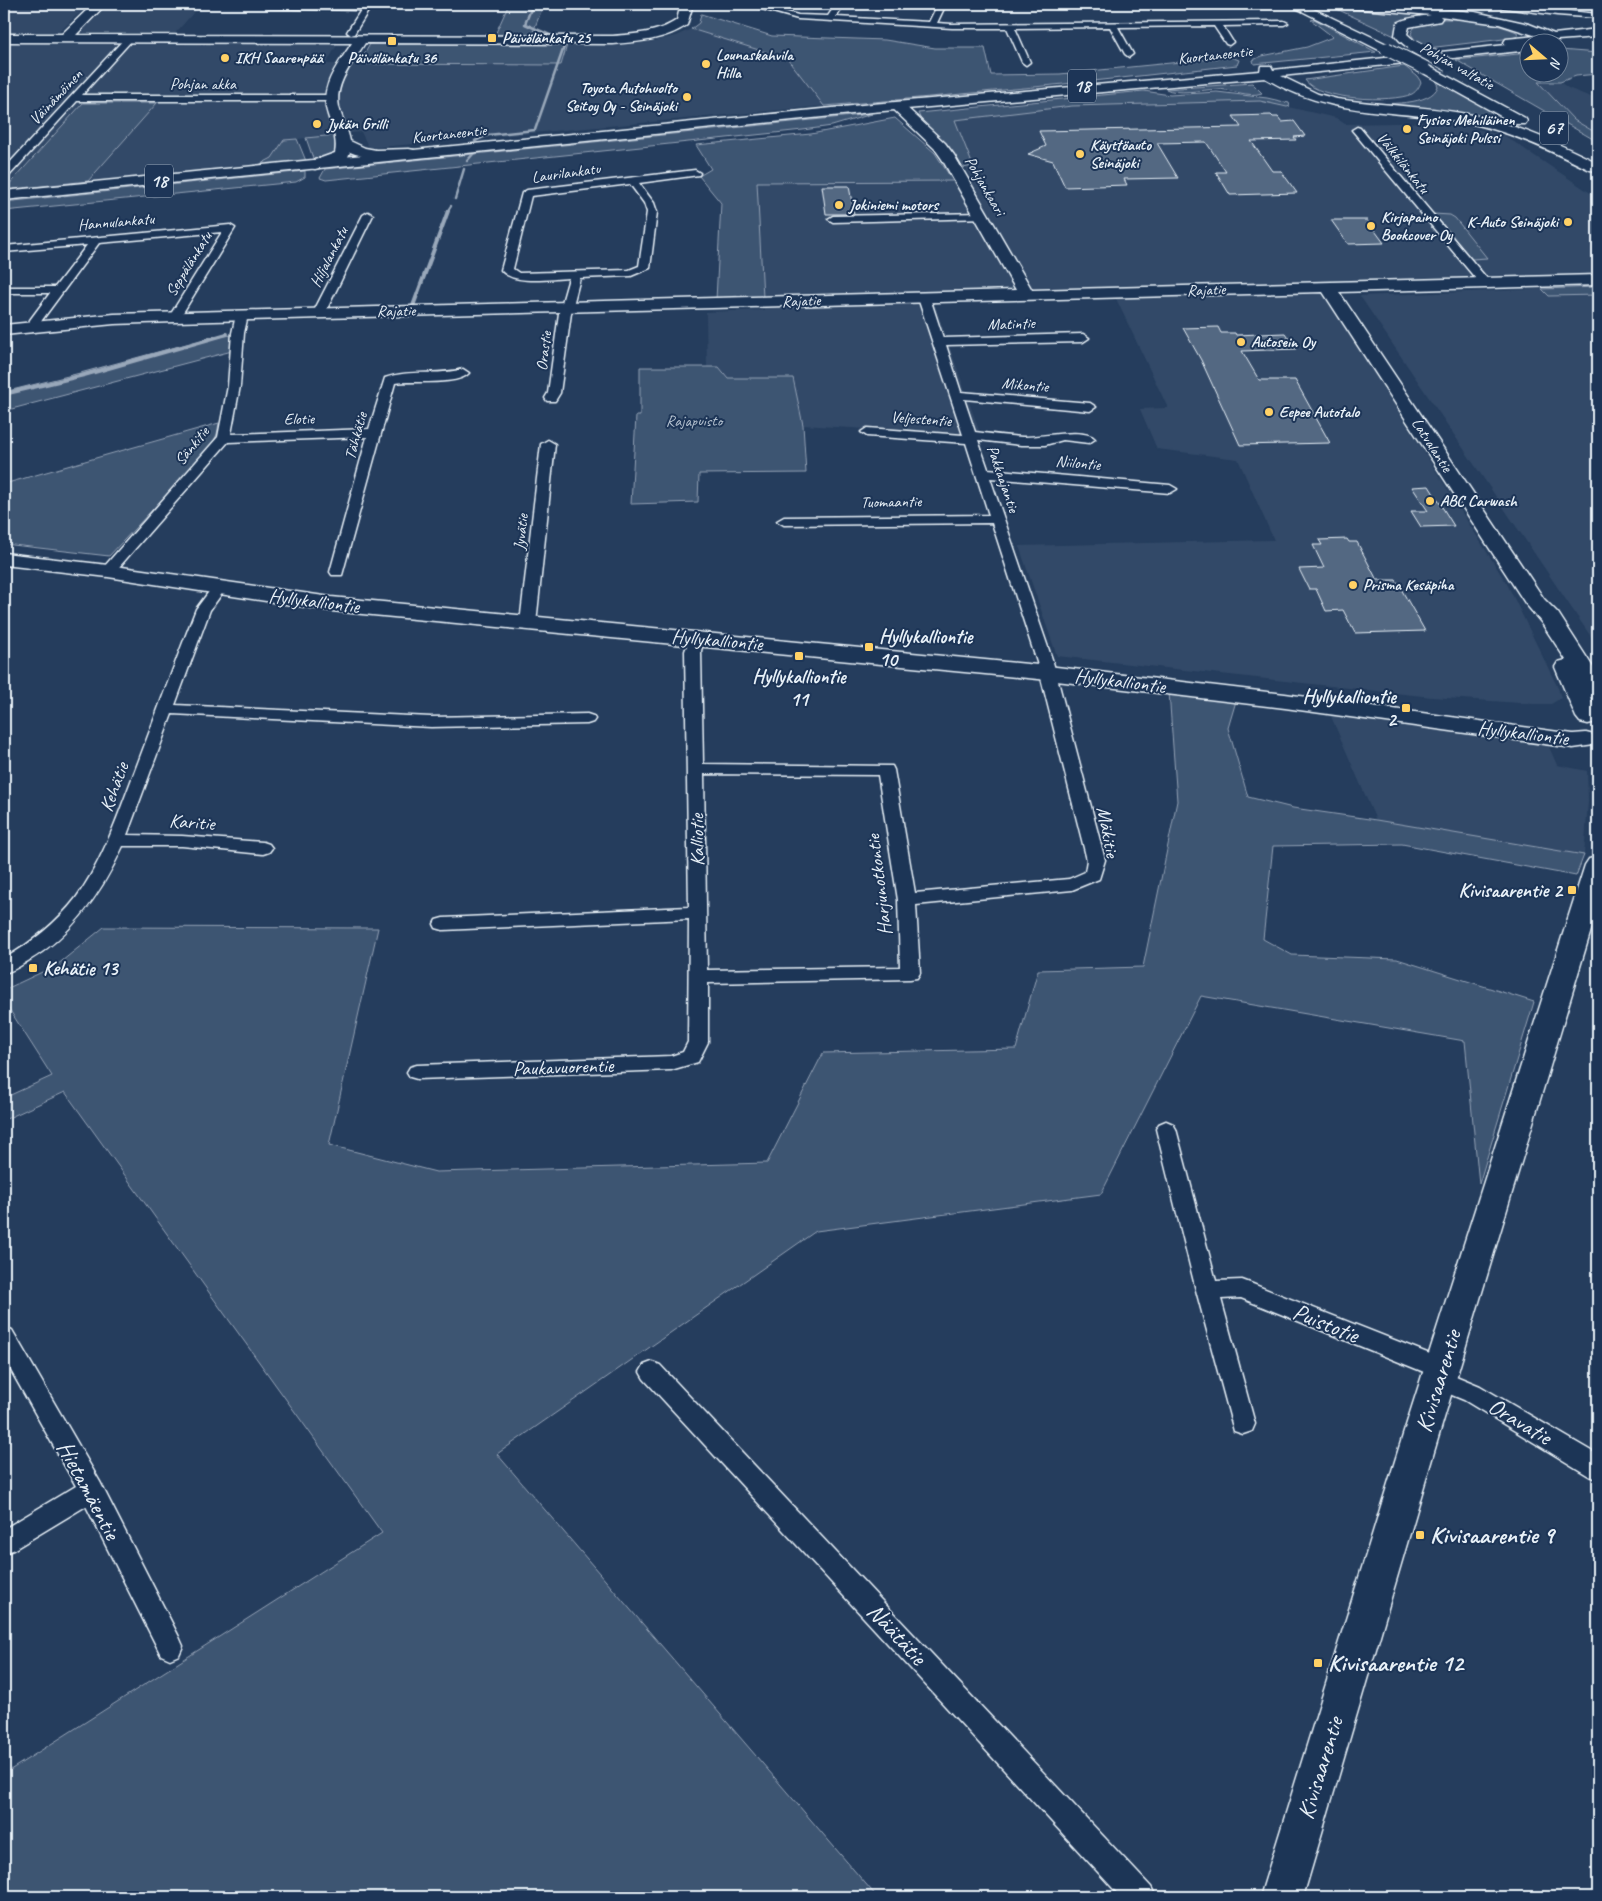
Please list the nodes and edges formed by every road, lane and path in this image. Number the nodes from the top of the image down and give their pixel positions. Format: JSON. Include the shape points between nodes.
{"nodes":[{"id":1,"x":100,"y":4,"type":"edge"},
{"id":2,"x":272,"y":4,"type":"edge"},
{"id":3,"x":687,"y":4,"type":"edge"},
{"id":4,"x":748,"y":4,"type":"edge"},
{"id":5,"x":840,"y":4,"type":"edge"},
{"id":6,"x":942,"y":4,"type":"edge"},
{"id":7,"x":1294,"y":4,"type":"edge"},
{"id":8,"x":1313,"y":4,"type":"edge"},
{"id":9,"x":1350,"y":4,"type":"edge"},
{"id":10,"x":1489,"y":4,"type":"edge"},
{"id":11,"x":1530,"y":4,"type":"edge"},
{"id":12,"x":368,"y":6,"type":"edge"},
{"id":13,"x":411,"y":6,"type":"dead end"},
{"id":14,"x":1519,"y":8,"type":"junction"},
{"id":15,"x":1598,"y":16,"type":"edge"},
{"id":16,"x":830,"y":19,"type":"junction"},
{"id":17,"x":1284,"y":23,"type":"dead end"},
{"id":18,"x":1217,"y":24,"type":"junction"},
{"id":19,"x":932,"y":25,"type":"junction"},
{"id":20,"x":1113,"y":25,"type":"junction"},
{"id":21,"x":1010,"y":26,"type":"junction"},
{"id":22,"x":1536,"y":32,"type":"edge"},
{"id":23,"x":1598,"y":33,"type":"edge"},
{"id":24,"x":1520,"y":35,"type":"edge"},
{"id":25,"x":356,"y":36,"type":"junction"},
{"id":26,"x":4,"y":38,"type":"edge"},
{"id":27,"x":65,"y":38,"type":"junction"},
{"id":28,"x":129,"y":39,"type":"junction"},
{"id":29,"x":1570,"y":39,"type":"edge"},
{"id":30,"x":1598,"y":39,"type":"edge"},
{"id":31,"x":1570,"y":41,"type":"edge"},
{"id":32,"x":1229,"y":42,"type":"dead end"},
{"id":33,"x":1520,"y":44,"type":"edge"},
{"id":34,"x":1520,"y":45,"type":"edge"},
{"id":35,"x":1409,"y":47,"type":"junction"},
{"id":36,"x":1129,"y":54,"type":"dead end"},
{"id":37,"x":1026,"y":62,"type":"dead end"},
{"id":38,"x":1418,"y":68,"type":"junction"},
{"id":39,"x":1266,"y":71,"type":"junction"},
{"id":40,"x":1282,"y":73,"type":"junction"},
{"id":41,"x":1428,"y":85,"type":"dead end"},
{"id":42,"x":1498,"y":93,"type":"dead end"},
{"id":43,"x":1411,"y":97,"type":"dead end"},
{"id":44,"x":75,"y":98,"type":"junction"},
{"id":45,"x":331,"y":98,"type":"junction"},
{"id":46,"x":1510,"y":102,"type":"junction"},
{"id":47,"x":897,"y":106,"type":"junction"},
{"id":48,"x":1530,"y":114,"type":"dead end"},
{"id":49,"x":1358,"y":130,"type":"dead end"},
{"id":50,"x":345,"y":144,"type":"junction"},
{"id":51,"x":1585,"y":146,"type":"dead end"},
{"id":52,"x":436,"y":152,"type":"junction"},
{"id":53,"x":1597,"y":164,"type":"edge"},
{"id":54,"x":315,"y":165,"type":"junction"},
{"id":55,"x":696,"y":173,"type":"dead end"},
{"id":56,"x":4,"y":175,"type":"edge"},
{"id":57,"x":633,"y":180,"type":"junction"},
{"id":58,"x":4,"y":196,"type":"edge"},
{"id":59,"x":368,"y":215,"type":"dead end"},
{"id":60,"x":983,"y":216,"type":"junction"},
{"id":61,"x":833,"y":219,"type":"dead end"},
{"id":62,"x":230,"y":228,"type":"joint"},
{"id":63,"x":96,"y":240,"type":"junction"},
{"id":64,"x":4,"y":248,"type":"edge"},
{"id":65,"x":575,"y":275,"type":"junction"},
{"id":66,"x":1598,"y":280,"type":"edge"},
{"id":67,"x":1485,"y":283,"type":"junction"},
{"id":68,"x":1328,"y":287,"type":"junction"},
{"id":69,"x":4,"y":290,"type":"edge"},
{"id":70,"x":58,"y":290,"type":"junction"},
{"id":71,"x":1027,"y":295,"type":"junction"},
{"id":72,"x":924,"y":298,"type":"junction"},
{"id":73,"x":566,"y":307,"type":"junction"},
{"id":74,"x":319,"y":313,"type":"junction"},
{"id":75,"x":242,"y":315,"type":"junction"},
{"id":76,"x":175,"y":317,"type":"junction"},
{"id":77,"x":34,"y":326,"type":"junction"},
{"id":78,"x":4,"y":330,"type":"edge"},
{"id":79,"x":1083,"y":338,"type":"dead end"},
{"id":80,"x":939,"y":342,"type":"junction"},
{"id":81,"x":463,"y":373,"type":"dead end"},
{"id":82,"x":957,"y":395,"type":"junction"},
{"id":83,"x":552,"y":398,"type":"dead end"},
{"id":84,"x":1090,"y":407,"type":"dead end"},
{"id":85,"x":868,"y":432,"type":"dead end"},
{"id":86,"x":374,"y":434,"type":"junction"},
{"id":87,"x":971,"y":437,"type":"junction"},
{"id":88,"x":224,"y":438,"type":"junction"},
{"id":89,"x":1089,"y":439,"type":"dead end"},
{"id":90,"x":548,"y":444,"type":"dead end"},
{"id":91,"x":983,"y":473,"type":"junction"},
{"id":92,"x":1170,"y":489,"type":"dead end"},
{"id":93,"x":998,"y":519,"type":"junction"},
{"id":94,"x":784,"y":521,"type":"dead end"},
{"id":95,"x":4,"y":559,"type":"edge"},
{"id":96,"x":108,"y":571,"type":"junction"},
{"id":97,"x":337,"y":572,"type":"dead end"},
{"id":98,"x":219,"y":588,"type":"junction"},
{"id":99,"x":1543,"y":610,"type":"junction"},
{"id":100,"x":528,"y":623,"type":"junction"},
{"id":101,"x":696,"y":638,"type":"junction"},
{"id":102,"x":1598,"y":670,"type":"edge"},
{"id":103,"x":1048,"y":673,"type":"junction"},
{"id":104,"x":1598,"y":692,"type":"edge"},
{"id":105,"x":165,"y":709,"type":"junction"},
{"id":106,"x":587,"y":718,"type":"dead end"},
{"id":107,"x":1592,"y":735,"type":"edge"},
{"id":108,"x":695,"y":769,"type":"junction"},
{"id":109,"x":118,"y":840,"type":"junction"},
{"id":110,"x":263,"y":848,"type":"dead end"},
{"id":111,"x":1598,"y":865,"type":"edge"},
{"id":112,"x":907,"y":900,"type":"junction"},
{"id":113,"x":698,"y":913,"type":"junction"},
{"id":114,"x":443,"y":924,"type":"dead end"},
{"id":115,"x":4,"y":968,"type":"edge"},
{"id":116,"x":697,"y":977,"type":"junction"},
{"id":117,"x":698,"y":1042,"type":"joint"},
{"id":118,"x":417,"y":1072,"type":"dead end"},
{"id":119,"x":1166,"y":1128,"type":"dead end"},
{"id":120,"x":1207,"y":1290,"type":"junction"},
{"id":121,"x":4,"y":1337,"type":"edge"},
{"id":122,"x":652,"y":1372,"type":"dead end"},
{"id":123,"x":1440,"y":1374,"type":"junction"},
{"id":124,"x":1242,"y":1424,"type":"dead end"},
{"id":125,"x":1598,"y":1468,"type":"edge"},
{"id":126,"x":91,"y":1490,"type":"junction"},
{"id":127,"x":4,"y":1542,"type":"edge"},
{"id":128,"x":170,"y":1646,"type":"dead end"},
{"id":129,"x":1141,"y":1897,"type":"edge"},
{"id":130,"x":1281,"y":1897,"type":"edge"}],
"edges":[{"from":1,"to":27,"type":"main road"},
{"from":2,"to":12,"type":"street","via":[[268,6]]},
{"from":3,"to":25,"type":"main road","via":[[685,17],[678,26],[640,38]]},
{"from":4,"to":16,"type":"street","via":[[786,16]]},
{"from":5,"to":16,"type":"street"},
{"from":6,"to":19,"type":"street"},
{"from":7,"to":38,"type":"main road","name":"Pohjan valtatie"},
{"from":8,"to":35,"type":"main road","name":"Pohjan valtatie","number":"67"},
{"from":9,"to":22,"type":"main road","via":[[1493,18]]},
{"from":10,"to":14,"type":"street"},
{"from":11,"to":14,"type":"street"},
{"from":12,"to":13,"type":"street"},
{"from":12,"to":25,"type":"street"},
{"from":14,"to":15,"type":"street"},
{"from":16,"to":19,"type":"street"},
{"from":17,"to":18,"type":"street"},
{"from":18,"to":20,"type":"street"},
{"from":18,"to":32,"type":"street"},
{"from":19,"to":21,"type":"street"},
{"from":20,"to":21,"type":"street"},
{"from":20,"to":36,"type":"street"},
{"from":21,"to":37,"type":"street"},
{"from":23,"to":29,"type":"main road","number":"18"},
{"from":24,"to":35,"type":"main road","via":[[1500,23],[1471,18],[1419,20],[1403,26],[1401,35]]},
{"from":25,"to":28,"type":"main road"},
{"from":25,"to":45,"type":"main road","via":[[332,88]]},
{"from":26,"to":27,"type":"main road"},
{"from":27,"to":28,"type":"main road"},
{"from":28,"to":44,"type":"street","name":"Väinämöinen"},
{"from":30,"to":31,"type":"main road","number":"18"},
{"from":33,"to":39,"type":"main road","name":"Kuortaneentie","number":"18"},
{"from":34,"to":40,"type":"main road","number":"18"},
{"from":35,"to":46,"type":"main road","name":"Pohjan valtatie","number":"67"},
{"from":38,"to":41,"type":"main road"},
{"from":38,"to":53,"type":"main road","name":"Pohjan valtatie","number":"67"},
{"from":39,"to":40,"type":"main road"},
{"from":39,"to":47,"type":"main road","name":"Kuortaneentie","number":"18"},
{"from":39,"to":53,"type":"main road","via":[[1291,90],[1322,101],[1488,122]]},
{"from":40,"to":43,"type":"main road","via":[[1309,89],[1335,98],[1390,101]]},
{"from":42,"to":46,"type":"main road"},
{"from":44,"to":45,"type":"street","name":"Pohjan akka"},
{"from":44,"to":56,"type":"street","name":"Väinämöinen"},
{"from":45,"to":50,"type":"main road"},
{"from":46,"to":48,"type":"main road","name":"Pohjan valtatie","number":"67"},
{"from":47,"to":52,"type":"main road","name":"Kuortaneentie","number":"18"},
{"from":47,"to":60,"type":"main road","name":"Pohjankaari","via":[[944,152]]},
{"from":49,"to":67,"type":"street","name":"Välkkilänkatu"},
{"from":50,"to":52,"type":"main road","via":[[354,150],[374,154]]},
{"from":50,"to":54,"type":"main road","via":[[342,156]]},
{"from":51,"to":53,"type":"main road","number":"67"},
{"from":52,"to":54,"type":"main road","name":"Kuortaneentie","number":"18"},
{"from":54,"to":58,"type":"main road","name":"Kuortaneentie","number":"18"},
{"from":55,"to":57,"type":"street","name":"Laurilankatu"},
{"from":57,"to":65,"type":"street","via":[[650,203],[652,212],[644,268],[631,273]]},
{"from":57,"to":65,"type":"street","name":"Laurilankatu","via":[[528,193],[507,270],[517,276]]},
{"from":59,"to":74,"type":"street","name":"Hiljalankatu"},
{"from":60,"to":61,"type":"street"},
{"from":60,"to":71,"type":"main road","name":"Pohjankaari"},
{"from":62,"to":63,"type":"street","name":"Hannulankatu"},
{"from":62,"to":76,"type":"street","name":"Seppälänkatu"},
{"from":63,"to":64,"type":"street","name":"Hannulankatu"},
{"from":63,"to":70,"type":"street"},
{"from":65,"to":73,"type":"street","name":"Orastie"},
{"from":66,"to":67,"type":"main road","name":"Rajatie"},
{"from":67,"to":68,"type":"main road","name":"Rajatie"},
{"from":68,"to":71,"type":"main road","name":"Rajatie"},
{"from":68,"to":99,"type":"main road","name":"Latvalantie"},
{"from":69,"to":70,"type":"street"},
{"from":70,"to":77,"type":"street"},
{"from":71,"to":72,"type":"main road","name":"Rajatie"},
{"from":72,"to":73,"type":"main road","name":"Rajatie"},
{"from":72,"to":80,"type":"street","name":"Pakkaajantie"},
{"from":73,"to":74,"type":"main road","name":"Rajatie"},
{"from":73,"to":83,"type":"street","name":"Orastie"},
{"from":74,"to":75,"type":"main road","name":"Rajatie"},
{"from":75,"to":76,"type":"main road","name":"Rajatie"},
{"from":75,"to":88,"type":"street","name":"Sänkitie"},
{"from":76,"to":77,"type":"main road","name":"Rajatie"},
{"from":77,"to":78,"type":"main road","name":"Rajatie"},
{"from":79,"to":80,"type":"street","name":"Matintie"},
{"from":80,"to":82,"type":"street","name":"Pakkaajantie"},
{"from":81,"to":86,"type":"street","name":"Tähkätie","via":[[389,381]]},
{"from":82,"to":84,"type":"street","name":"Mikontie"},
{"from":82,"to":87,"type":"street","name":"Pakkaajantie"},
{"from":85,"to":87,"type":"street","name":"Veljestentie"},
{"from":86,"to":88,"type":"street","name":"Elotie"},
{"from":86,"to":97,"type":"street","name":"Tähkätie"},
{"from":87,"to":89,"type":"street","via":[[1045,441],[1062,436]]},
{"from":87,"to":91,"type":"street","name":"Pakkaajantie"},
{"from":88,"to":96,"type":"street","name":"Sänkitie"},
{"from":90,"to":100,"type":"street","name":"Jyvätie"},
{"from":91,"to":92,"type":"street","name":"Niilontie"},
{"from":91,"to":93,"type":"street","name":"Pakkaajantie"},
{"from":93,"to":94,"type":"street","name":"Tuomaantie"},
{"from":93,"to":103,"type":"street","name":"Pakkaajantie"},
{"from":95,"to":96,"type":"main road","name":"Hyllykalliontie"},
{"from":96,"to":98,"type":"main road","name":"Hyllykalliontie"},
{"from":98,"to":100,"type":"main road","name":"Hyllykalliontie","via":[[331,604]]},
{"from":98,"to":105,"type":"street","name":"Kehätie","via":[[203,609]]},
{"from":99,"to":102,"type":"main road","via":[[1574,639]]},
{"from":99,"to":104,"type":"main road","name":"Latvalantie"},
{"from":99,"to":107,"type":"main road","name":"Latvalantie","via":[[1538,618],[1564,662]]},
{"from":100,"to":101,"type":"main road","name":"Hyllykalliontie"},
{"from":101,"to":103,"type":"main road","name":"Hyllykalliontie"},
{"from":101,"to":108,"type":"street","name":"Kalliotie","via":[[693,651]]},
{"from":103,"to":107,"type":"main road","name":"Hyllykalliontie","via":[[1573,741]]},
{"from":103,"to":112,"type":"street","name":"Mäkitie","via":[[1096,860],[1093,875],[1072,884]]},
{"from":105,"to":106,"type":"street","via":[[431,722]]},
{"from":105,"to":109,"type":"street","name":"Kehätie"},
{"from":108,"to":112,"type":"street","name":"Harjunotkontie","via":[[886,770]]},
{"from":108,"to":113,"type":"street","name":"Kalliotie"},
{"from":109,"to":110,"type":"street","name":"Karitie","via":[[182,841]]},
{"from":109,"to":115,"type":"street","name":"Kehätie","via":[[94,888],[68,921],[39,946]]},
{"from":111,"to":123,"type":"main road","name":"Kivisaarentie"},
{"from":112,"to":116,"type":"street","name":"Harjunotkontie","via":[[910,973]]},
{"from":113,"to":114,"type":"street"},
{"from":113,"to":116,"type":"street","name":"Kalliotie"},
{"from":116,"to":117,"type":"street","name":"Kalliotie"},
{"from":117,"to":118,"type":"street","name":"Paukavuorentie","via":[[691,1057],[671,1063]]},
{"from":119,"to":120,"type":"street"},
{"from":120,"to":123,"type":"street","name":"Puistotie","via":[[1242,1289]]},
{"from":120,"to":124,"type":"street"},
{"from":121,"to":126,"type":"street","name":"Hietamäentie"},
{"from":122,"to":129,"type":"street","name":"Näätätie"},
{"from":123,"to":125,"type":"street","name":"Oravatie"},
{"from":123,"to":130,"type":"main road","name":"Kivisaarentie"},
{"from":126,"to":127,"type":"street"},
{"from":126,"to":128,"type":"street","name":"Hietamäentie"}]}
